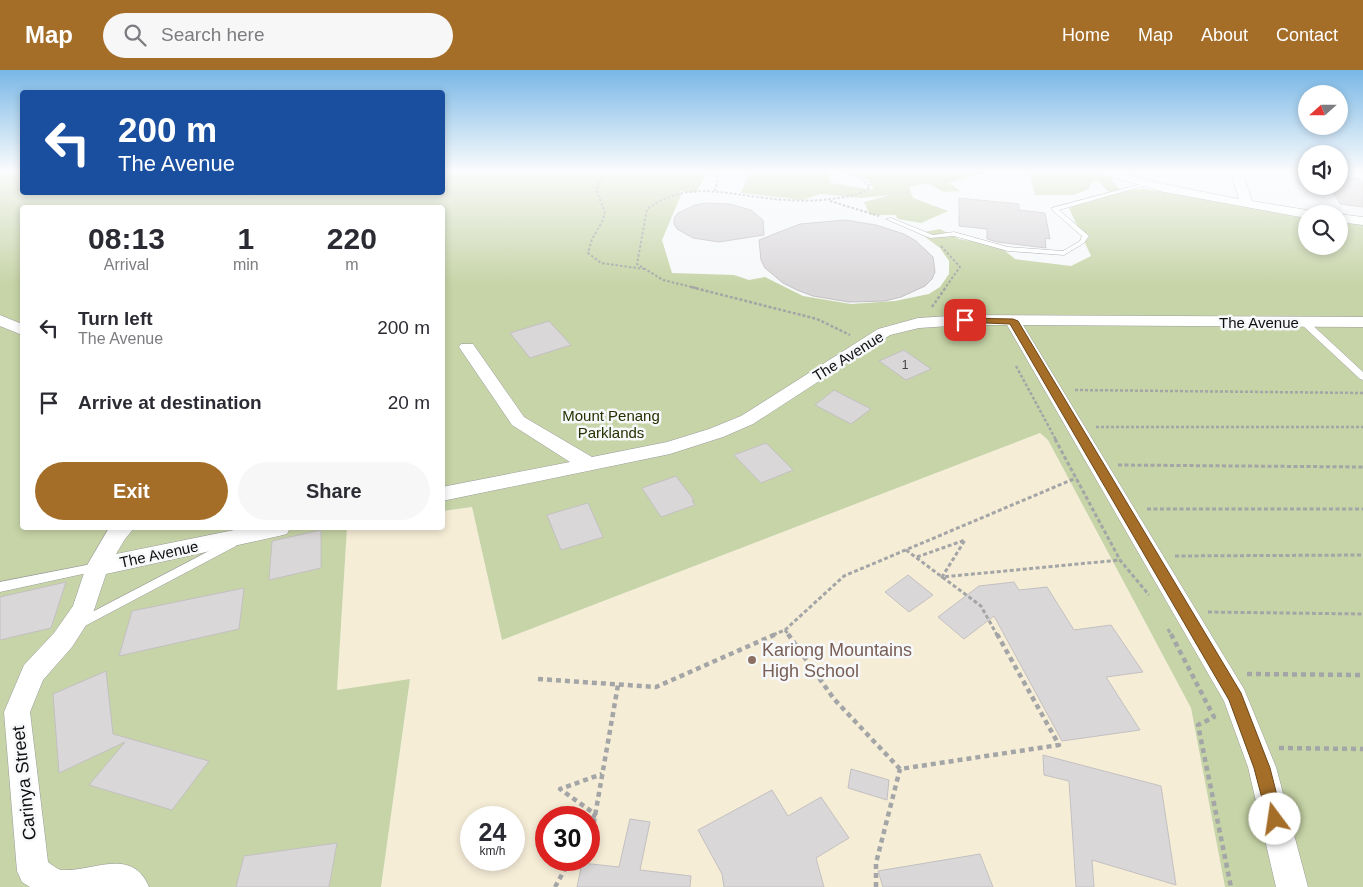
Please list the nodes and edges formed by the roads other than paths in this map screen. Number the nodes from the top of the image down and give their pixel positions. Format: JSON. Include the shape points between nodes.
{"nodes":[{"id":1,"x":1057,"y":208,"type":"edge"},
{"id":2,"x":1272,"y":208,"type":"edge"},
{"id":3,"x":1298,"y":212,"type":"edge"},
{"id":4,"x":889,"y":219,"type":"road end"},
{"id":5,"x":1348,"y":220,"type":"edge"},
{"id":6,"x":1363,"y":222,"type":"edge"},
{"id":7,"x":0,"y":320,"type":"edge"},
{"id":8,"x":1013,"y":321,"type":"junction"},
{"id":9,"x":1304,"y":322,"type":"junction"},
{"id":10,"x":1363,"y":322,"type":"edge"},
{"id":11,"x":20,"y":329,"type":"edge"},
{"id":12,"x":467,"y":346,"type":"dead end"},
{"id":13,"x":1363,"y":377,"type":"edge"},
{"id":14,"x":590,"y":465,"type":"junction"},
{"id":15,"x":445,"y":493,"type":"edge"},
{"id":16,"x":120,"y":530,"type":"edge"},
{"id":17,"x":269,"y":530,"type":"edge"},
{"id":18,"x":248,"y":534,"type":"junction"},
{"id":19,"x":97,"y":567,"type":"junction"},
{"id":20,"x":0,"y":587,"type":"edge"},
{"id":21,"x":71,"y":628,"type":"junction"},
{"id":22,"x":133,"y":887,"type":"edge"},
{"id":23,"x":1292,"y":887,"type":"edge"}],
"edges":[{"from":1,"to":4,"type":"lane","via":[[1054,209],[1086,236],[1064,253],[1008,249],[954,234],[932,236]]},
{"from":2,"to":3,"type":"street"},
{"from":5,"to":6,"type":"street"},
{"from":7,"to":11,"type":"street"},
{"from":8,"to":9,"type":"street","name":"The Avenue"},
{"from":8,"to":14,"type":"street","name":"The Avenue","via":[[938,321],[884,332],[747,420],[670,448]]},
{"from":8,"to":23,"type":"street","via":[[1152,556],[1175,618],[1222,674],[1235,697],[1262,768]]},
{"from":9,"to":10,"type":"street","name":"The Avenue"},
{"from":9,"to":13,"type":"lane"},
{"from":12,"to":14,"type":"street","via":[[518,421]]},
{"from":14,"to":15,"type":"street","name":"The Avenue"},
{"from":16,"to":19,"type":"street","name":"Carinya Street"},
{"from":17,"to":18,"type":"street","name":"The Avenue"},
{"from":18,"to":19,"type":"street","name":"The Avenue"},
{"from":18,"to":21,"type":"lane"},
{"from":19,"to":20,"type":"lane"},
{"from":19,"to":21,"type":"street","name":"Carinya Street","via":[[84,609]]},
{"from":21,"to":22,"type":"street","name":"Carinya Street","via":[[33,673],[17,712],[33,871],[56,886],[123,879]]}]}
